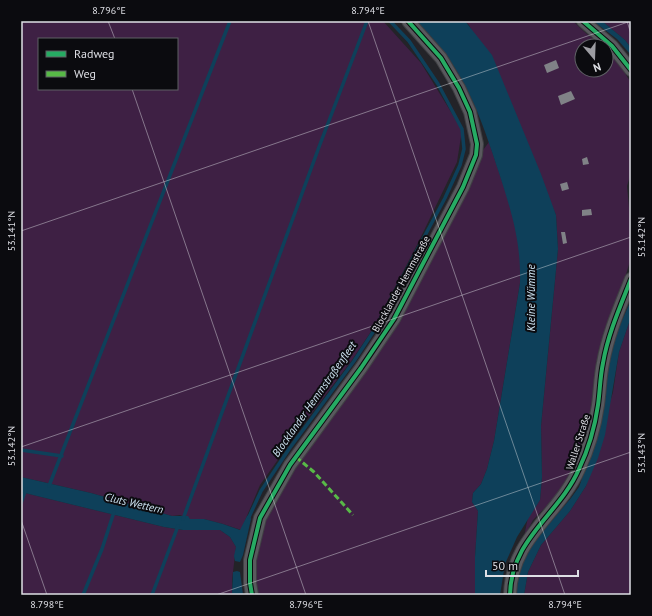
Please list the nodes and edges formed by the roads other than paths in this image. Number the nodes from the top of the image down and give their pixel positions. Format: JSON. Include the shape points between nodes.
{"nodes":[{"id":1,"x":408,"y":21,"type":"edge"},
{"id":2,"x":583,"y":21,"type":"edge"},
{"id":3,"x":631,"y":70,"type":"edge"},
{"id":4,"x":631,"y":279,"type":"edge"},
{"id":5,"x":252,"y":595,"type":"edge"},
{"id":6,"x":510,"y":595,"type":"edge"}],
"edges":[{"from":1,"to":5,"type":"street","name":"Blocklander Hemmstraße","via":[[441,58],[459,88],[470,112],[477,144],[476,155],[463,187],[394,319],[290,465],[260,518],[250,560]]},
{"from":2,"to":3,"type":"street","via":[[612,46]]},
{"from":4,"to":6,"type":"street","name":"Waller Straße","via":[[607,342],[598,407],[579,470],[570,488],[529,538],[520,554]]}]}
